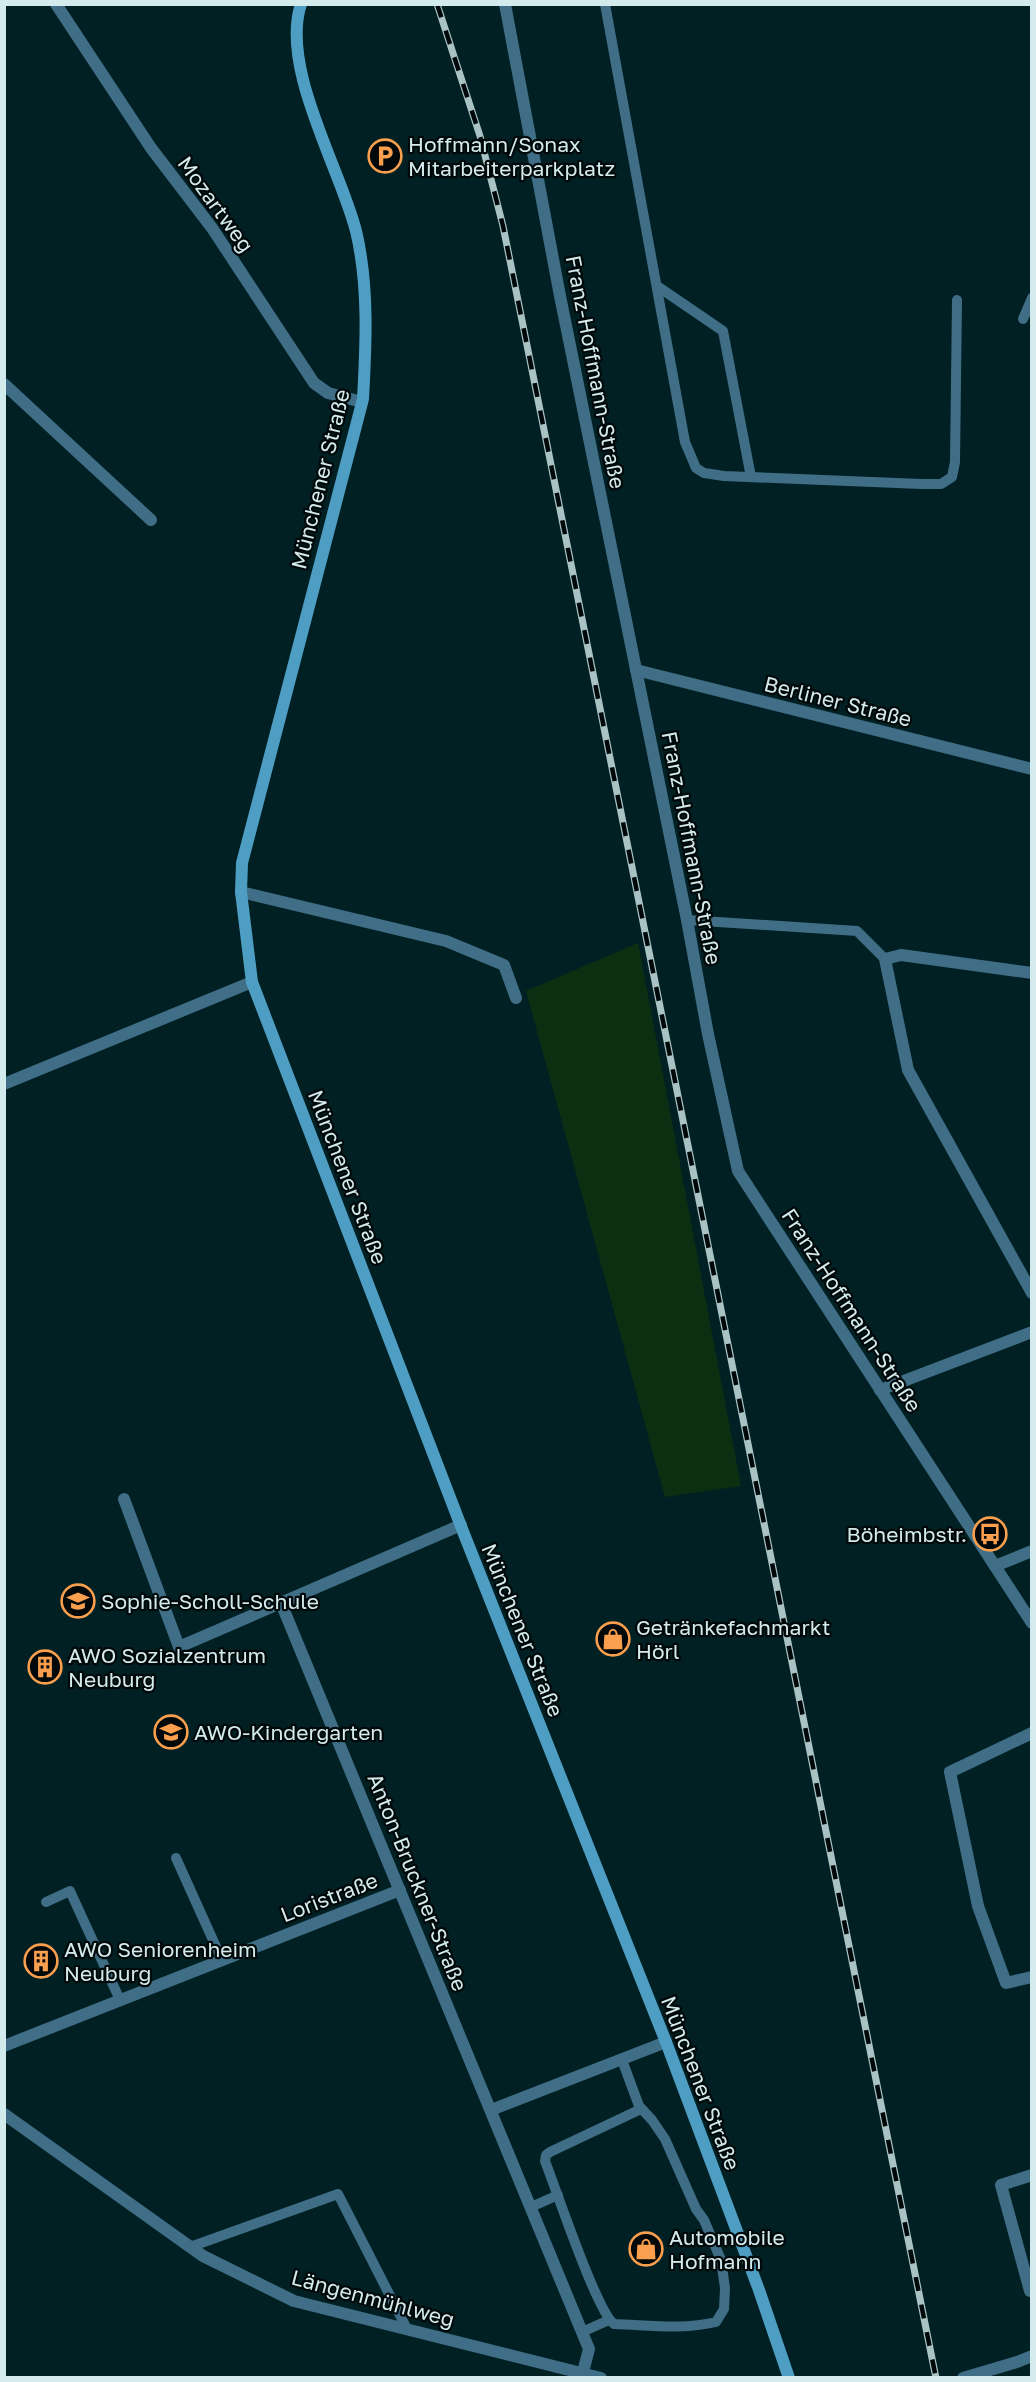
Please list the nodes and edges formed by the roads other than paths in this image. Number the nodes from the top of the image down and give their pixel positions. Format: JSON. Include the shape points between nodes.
{"nodes":[{"id":1,"x":56,"y":4,"type":"edge"},
{"id":2,"x":301,"y":4,"type":"edge"},
{"id":3,"x":505,"y":4,"type":"edge"},
{"id":4,"x":605,"y":4,"type":"edge"},
{"id":5,"x":657,"y":286,"type":"junction"},
{"id":6,"x":1032,"y":298,"type":"edge"},
{"id":7,"x":957,"y":300,"type":"dead end"},
{"id":8,"x":1023,"y":319,"type":"dead end"},
{"id":9,"x":4,"y":384,"type":"edge"},
{"id":10,"x":362,"y":402,"type":"junction"},
{"id":11,"x":751,"y":477,"type":"junction"},
{"id":12,"x":151,"y":520,"type":"dead end"},
{"id":13,"x":636,"y":670,"type":"junction"},
{"id":14,"x":1032,"y":769,"type":"edge"},
{"id":15,"x":241,"y":892,"type":"junction"},
{"id":16,"x":687,"y":920,"type":"junction"},
{"id":17,"x":885,"y":959,"type":"junction"},
{"id":18,"x":1032,"y":973,"type":"edge"},
{"id":19,"x":252,"y":982,"type":"junction"},
{"id":20,"x":516,"y":998,"type":"dead end"},
{"id":21,"x":4,"y":1084,"type":"edge"},
{"id":22,"x":1032,"y":1293,"type":"edge"},
{"id":23,"x":1032,"y":1332,"type":"edge"},
{"id":24,"x":880,"y":1390,"type":"junction"},
{"id":25,"x":124,"y":1499,"type":"dead end"},
{"id":26,"x":461,"y":1526,"type":"junction"},
{"id":27,"x":1032,"y":1551,"type":"edge"},
{"id":28,"x":995,"y":1566,"type":"junction"},
{"id":29,"x":281,"y":1603,"type":"junction"},
{"id":30,"x":1032,"y":1623,"type":"edge"},
{"id":31,"x":1032,"y":1733,"type":"edge"},
{"id":32,"x":176,"y":1858,"type":"dead end"},
{"id":33,"x":400,"y":1890,"type":"junction"},
{"id":34,"x":46,"y":1902,"type":"dead end"},
{"id":35,"x":222,"y":1960,"type":"junction"},
{"id":36,"x":1032,"y":1977,"type":"edge"},
{"id":37,"x":120,"y":2000,"type":"junction"},
{"id":38,"x":666,"y":2042,"type":"junction"},
{"id":39,"x":4,"y":2046,"type":"edge"},
{"id":40,"x":622,"y":2060,"type":"junction"},
{"id":41,"x":641,"y":2109,"type":"junction"},
{"id":42,"x":491,"y":2110,"type":"junction"},
{"id":43,"x":4,"y":2114,"type":"edge"},
{"id":44,"x":1032,"y":2175,"type":"edge"},
{"id":45,"x":558,"y":2195,"type":"junction"},
{"id":46,"x":531,"y":2207,"type":"junction"},
{"id":47,"x":190,"y":2247,"type":"junction"},
{"id":48,"x":1030,"y":2291,"type":"edge"},
{"id":49,"x":609,"y":2320,"type":"junction"},
{"id":50,"x":407,"y":2329,"type":"junction"},
{"id":51,"x":582,"y":2332,"type":"junction"},
{"id":52,"x":1032,"y":2356,"type":"edge"},
{"id":53,"x":583,"y":2372,"type":"junction"},
{"id":54,"x":601,"y":2378,"type":"edge"},
{"id":55,"x":789,"y":2378,"type":"edge"},
{"id":56,"x":963,"y":2378,"type":"edge"}],
"edges":[{"from":1,"to":10,"type":"street","name":"Mozartweg","via":[[314,383],[328,393]]},
{"from":2,"to":10,"type":"main road","name":"Münchener Straße","via":[[298,55],[303,82],[356,231],[363,282]]},
{"from":3,"to":13,"type":"street","name":"Franz-Hoffmann-Straße"},
{"from":4,"to":5,"type":"lane"},
{"from":5,"to":11,"type":"lane","via":[[723,332]]},
{"from":5,"to":11,"type":"lane","via":[[685,442],[696,468],[704,473]]},
{"from":6,"to":8,"type":"lane"},
{"from":7,"to":11,"type":"lane","via":[[952,477],[931,484]]},
{"from":9,"to":12,"type":"street"},
{"from":10,"to":15,"type":"main road","name":"Münchener Straße","via":[[242,863]]},
{"from":13,"to":14,"type":"street","name":"Berliner Straße"},
{"from":13,"to":16,"type":"street","name":"Franz-Hoffmann-Straße"},
{"from":15,"to":19,"type":"main road","name":"Münchener Straße"},
{"from":15,"to":20,"type":"street","via":[[446,940],[504,965]]},
{"from":16,"to":17,"type":"lane","via":[[857,931]]},
{"from":16,"to":24,"type":"street","name":"Franz-Hoffmann-Straße","via":[[738,1171]]},
{"from":17,"to":18,"type":"street","via":[[901,955]]},
{"from":17,"to":22,"type":"street","via":[[908,1070]]},
{"from":19,"to":21,"type":"street"},
{"from":19,"to":26,"type":"main road","name":"Münchener Straße"},
{"from":23,"to":24,"type":"street"},
{"from":24,"to":28,"type":"street","name":"Franz-Hoffmann-Straße"},
{"from":25,"to":29,"type":"street","via":[[179,1647]]},
{"from":26,"to":29,"type":"street"},
{"from":26,"to":38,"type":"main road","name":"Münchener Straße"},
{"from":27,"to":28,"type":"street"},
{"from":28,"to":30,"type":"street","name":"Franz-Hoffmann-Straße"},
{"from":29,"to":33,"type":"street","name":"Anton-Bruckner-Straße"},
{"from":31,"to":36,"type":"street","via":[[950,1772],[978,1906],[1006,1983]]},
{"from":32,"to":35,"type":"lane"},
{"from":33,"to":35,"type":"street","name":"Loristraße"},
{"from":33,"to":42,"type":"street","name":"Anton-Bruckner-Straße"},
{"from":34,"to":37,"type":"lane","via":[[70,1891]]},
{"from":35,"to":37,"type":"street","name":"Loristraße"},
{"from":37,"to":39,"type":"street","name":"Loristraße"},
{"from":38,"to":40,"type":"street"},
{"from":38,"to":55,"type":"main road","name":"Münchener Straße"},
{"from":40,"to":41,"type":"lane"},
{"from":40,"to":42,"type":"street"},
{"from":41,"to":45,"type":"lane","via":[[546,2154]]},
{"from":41,"to":49,"type":"lane","via":[[665,2139],[721,2260],[724,2309],[716,2322],[694,2327],[614,2324]]},
{"from":42,"to":46,"type":"street","name":"Anton-Bruckner-Straße"},
{"from":43,"to":47,"type":"street","name":"Längenmühlweg"},
{"from":44,"to":48,"type":"street","via":[[1001,2185]]},
{"from":45,"to":46,"type":"lane"},
{"from":45,"to":49,"type":"lane"},
{"from":46,"to":51,"type":"street","name":"Anton-Bruckner-Straße"},
{"from":47,"to":50,"type":"street","name":"Längenmühlweg","via":[[294,2301]]},
{"from":47,"to":50,"type":"lane","via":[[338,2194]]},
{"from":49,"to":51,"type":"lane"},
{"from":50,"to":53,"type":"street","name":"Längenmühlweg"},
{"from":51,"to":53,"type":"street","name":"Anton-Bruckner-Straße","via":[[589,2349]]},
{"from":52,"to":56,"type":"street"},
{"from":53,"to":54,"type":"street","name":"Längenmühlweg"}]}
